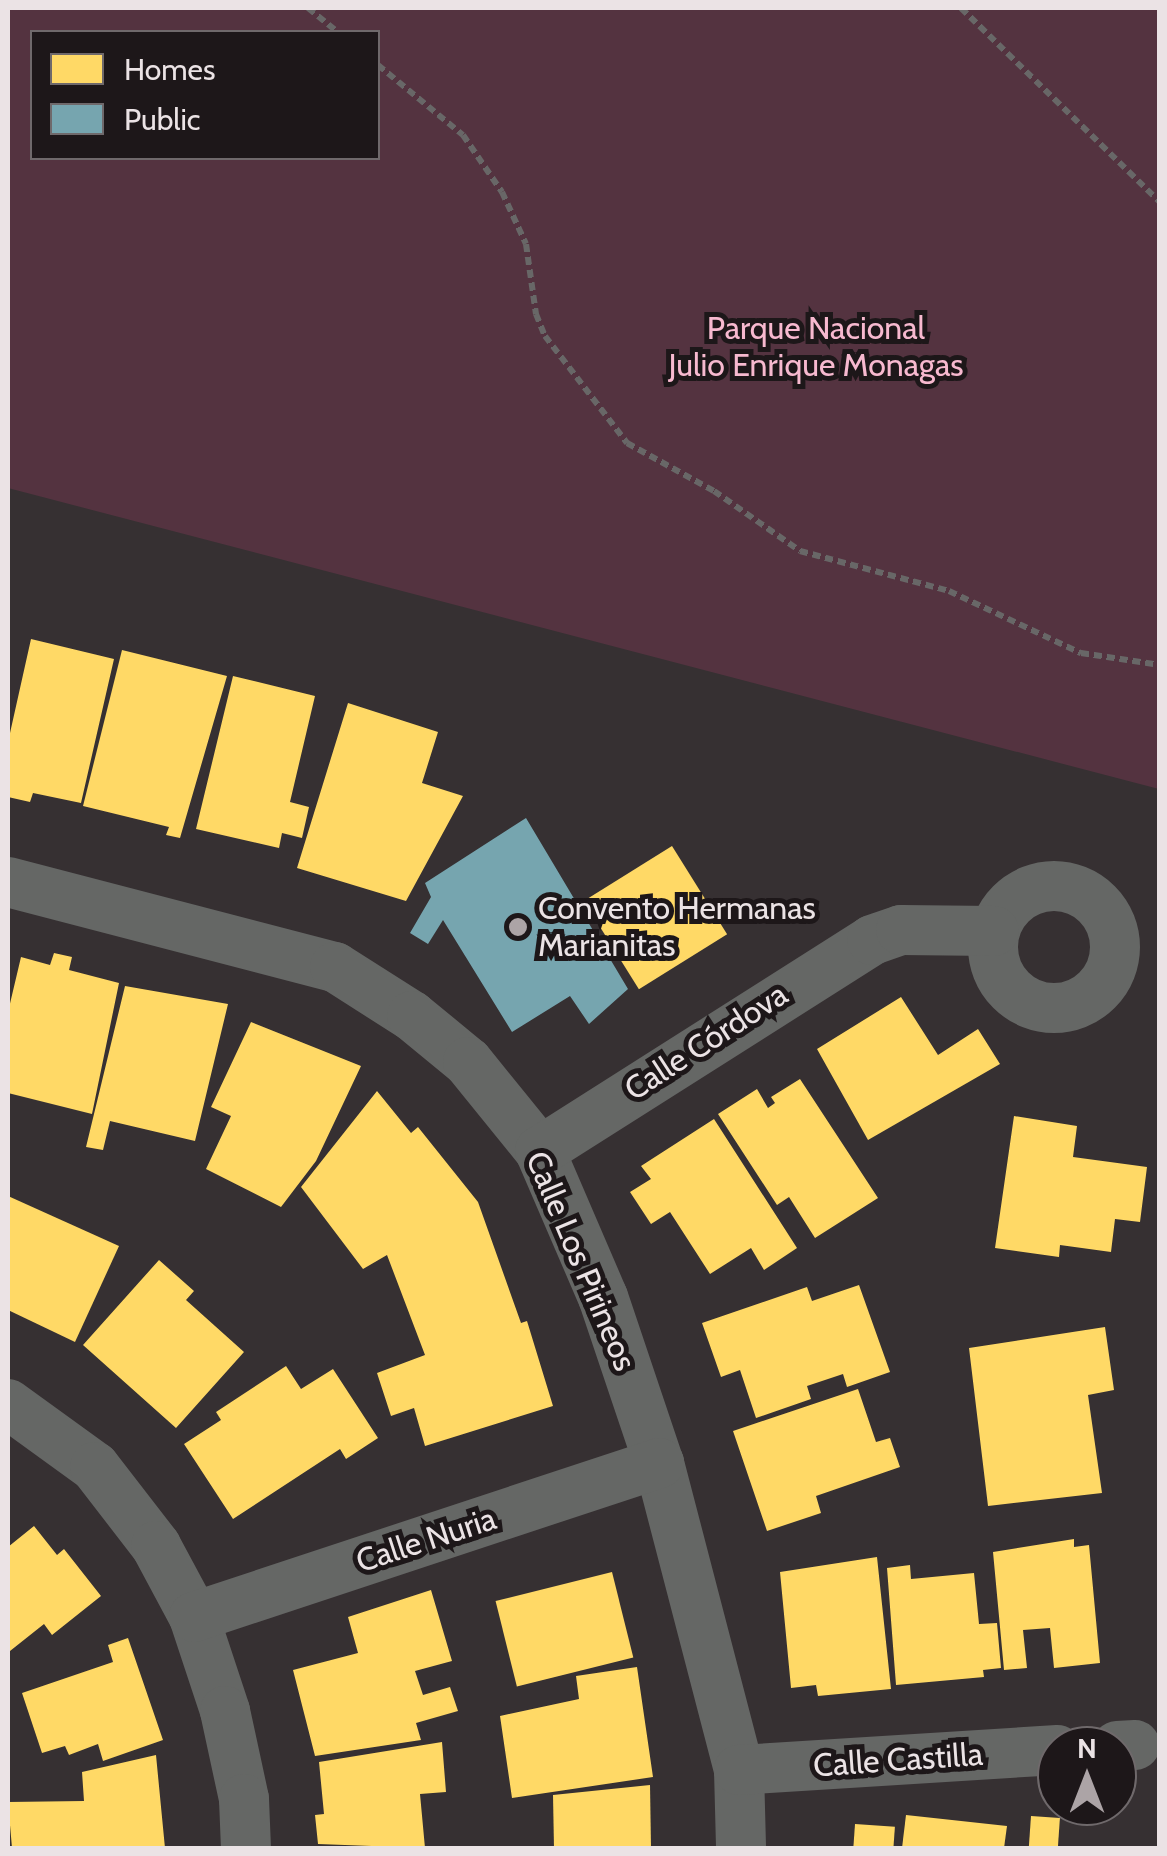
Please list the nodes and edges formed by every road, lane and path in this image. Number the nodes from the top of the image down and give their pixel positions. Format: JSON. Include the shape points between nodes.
{"nodes":[{"id":1,"x":308,"y":8,"type":"edge"},
{"id":2,"x":961,"y":8,"type":"edge"},
{"id":3,"x":336,"y":30,"type":"edge"},
{"id":4,"x":380,"y":67,"type":"edge"},
{"id":5,"x":1160,"y":202,"type":"edge"},
{"id":6,"x":1160,"y":664,"type":"edge"},
{"id":7,"x":8,"y":882,"type":"edge"},
{"id":8,"x":994,"y":932,"type":"dead end"},
{"id":9,"x":540,"y":1151,"type":"junction"},
{"id":10,"x":8,"y":1404,"type":"edge"},
{"id":11,"x":659,"y":1463,"type":"junction"},
{"id":12,"x":194,"y":1618,"type":"junction"},
{"id":13,"x":1037,"y":1751,"type":"edge"},
{"id":14,"x":739,"y":1770,"type":"junction"},
{"id":15,"x":246,"y":1848,"type":"edge"},
{"id":16,"x":741,"y":1848,"type":"edge"}],
"edges":[{"from":1,"to":3,"type":"path"},
{"from":2,"to":5,"type":"path"},
{"from":4,"to":6,"type":"path","via":[[463,135],[502,192],[526,244],[536,314],[546,336],[628,443],[714,491],[800,551],[950,591],[1081,653]]},
{"from":7,"to":9,"type":"street","name":"Calle Los Pirineos","via":[[335,967],[468,1062]]},
{"from":8,"to":9,"type":"street","name":"Calle Córdova","via":[[900,930],[858,947]]},
{"from":9,"to":11,"type":"street","name":"Calle Los Pirineos","via":[[602,1298]]},
{"from":10,"to":12,"type":"street","via":[[95,1468],[156,1546]]},
{"from":11,"to":12,"type":"street","name":"Calle Nuria"},
{"from":11,"to":14,"type":"street","name":"Calle Los Pirineos"},
{"from":12,"to":15,"type":"street","via":[[225,1711],[244,1799]]},
{"from":13,"to":14,"type":"street","name":"Calle Castilla"},
{"from":14,"to":16,"type":"street","name":"Calle Los Pirineos"}]}
